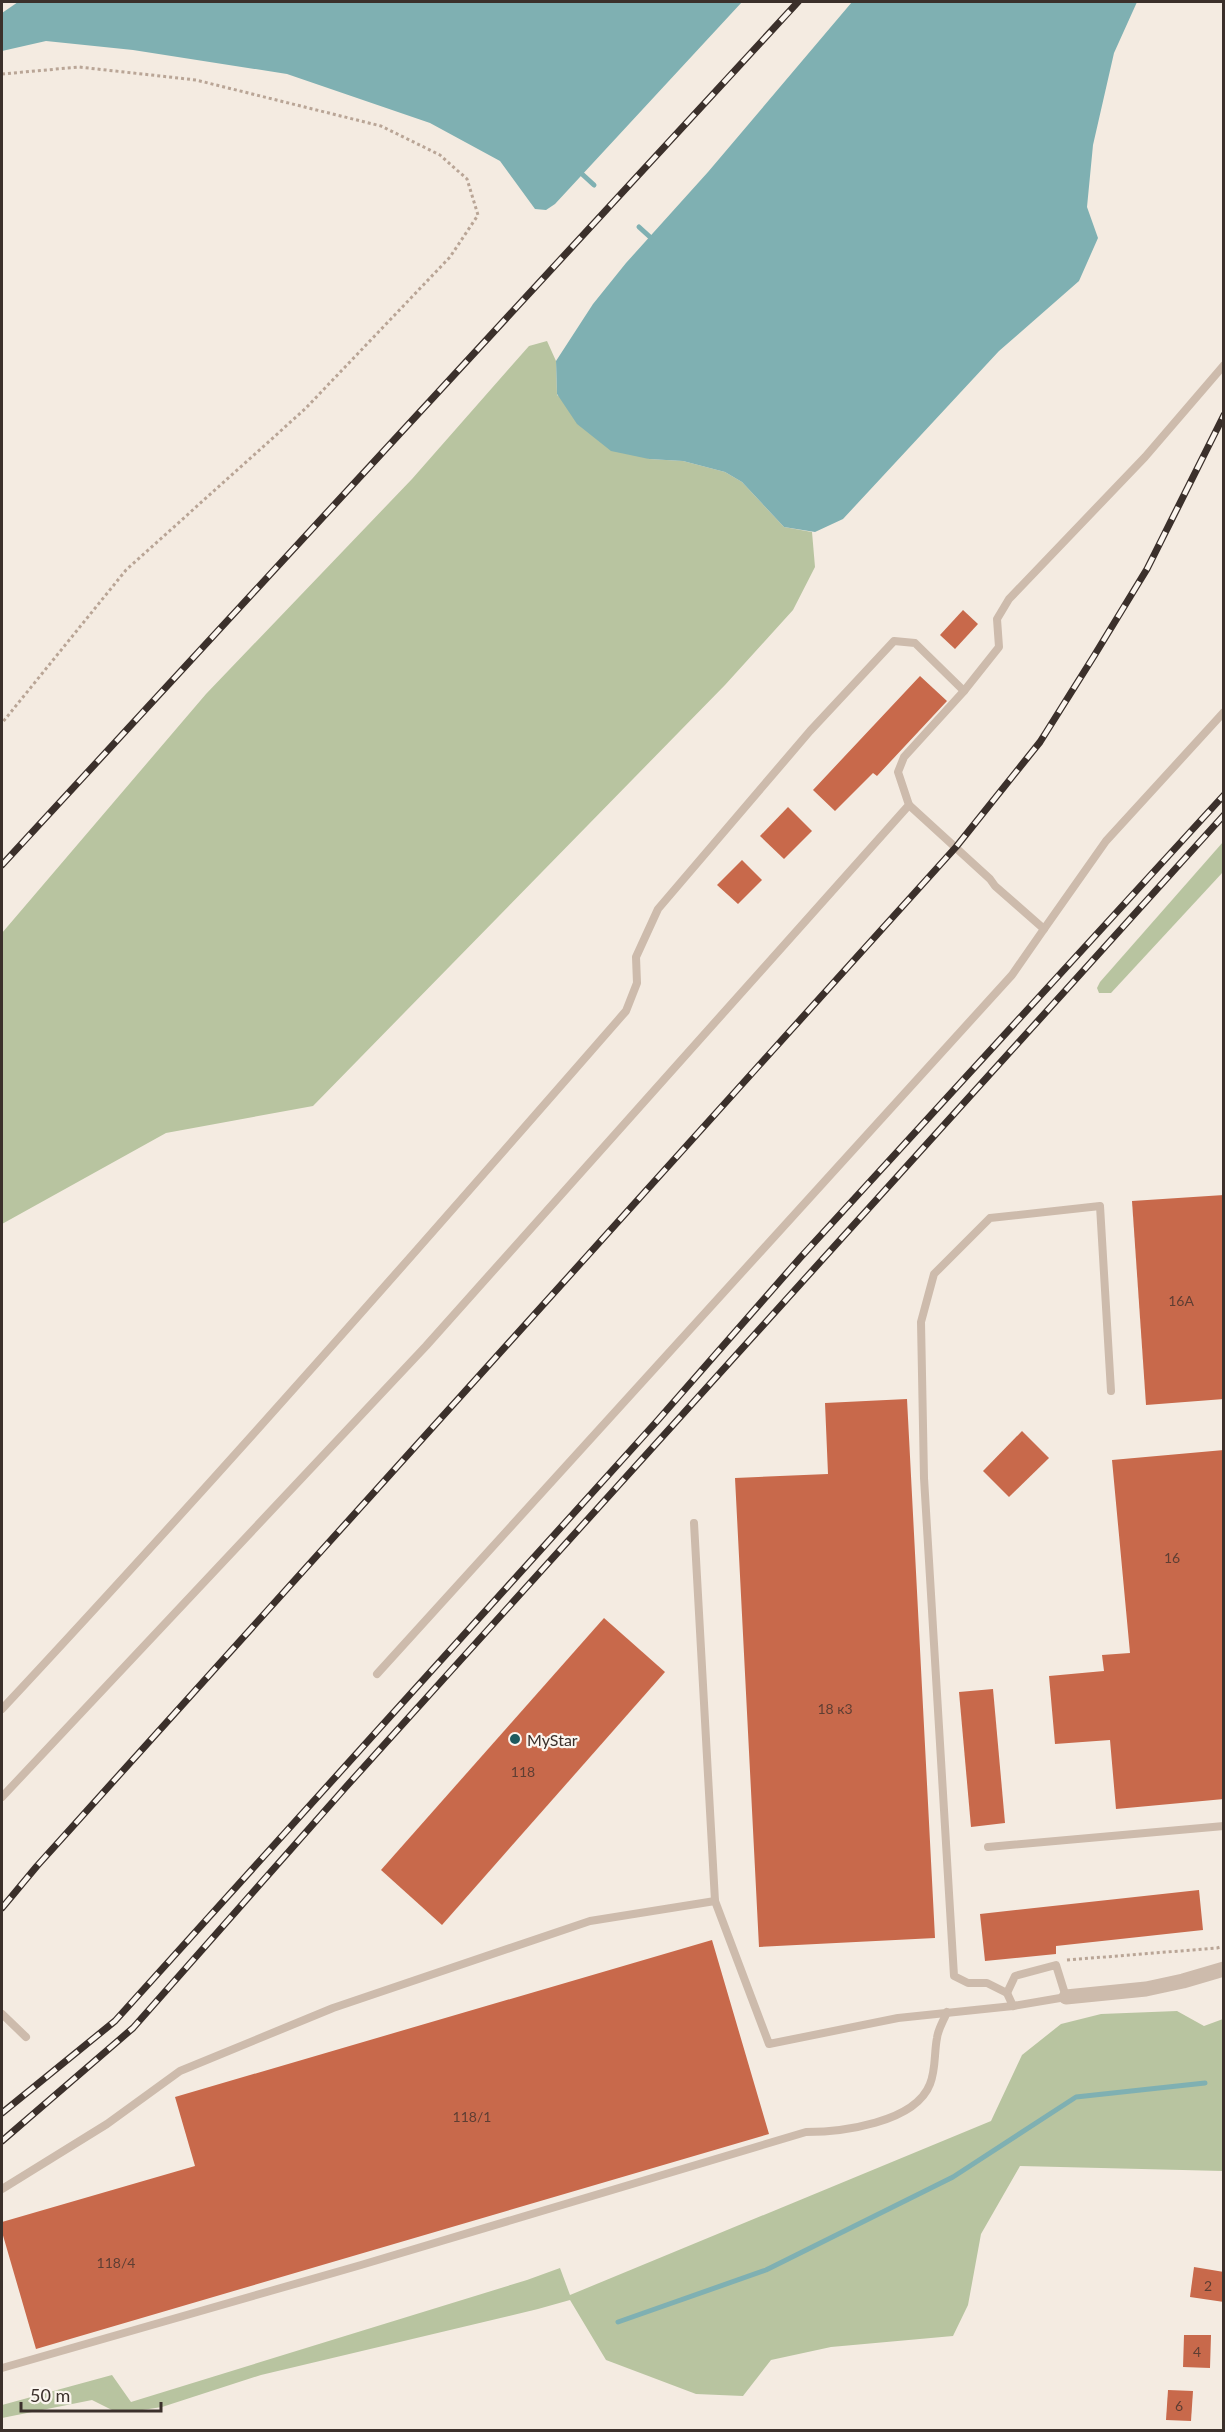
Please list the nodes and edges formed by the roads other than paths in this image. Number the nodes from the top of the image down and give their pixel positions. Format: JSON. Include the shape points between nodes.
{"nodes":[{"id":1,"x":1224,"y":365,"type":"edge"},
{"id":2,"x":964,"y":690,"type":"junction"},
{"id":3,"x":1224,"y":712,"type":"edge"},
{"id":4,"x":909,"y":805,"type":"junction"},
{"id":5,"x":1044,"y":929,"type":"junction"},
{"id":6,"x":1111,"y":1391,"type":"dead end"},
{"id":7,"x":694,"y":1523,"type":"dead end"},
{"id":8,"x":377,"y":1674,"type":"dead end"},
{"id":9,"x":2,"y":1709,"type":"edge"},
{"id":10,"x":2,"y":1797,"type":"edge"},
{"id":11,"x":1224,"y":1826,"type":"edge"},
{"id":12,"x":988,"y":1847,"type":"dead end"},
{"id":13,"x":716,"y":1901,"type":"junction"},
{"id":14,"x":1224,"y":1969,"type":"edge"},
{"id":15,"x":1007,"y":1993,"type":"junction"},
{"id":16,"x":1066,"y":1997,"type":"junction"},
{"id":17,"x":1013,"y":2006,"type":"junction"},
{"id":18,"x":947,"y":2012,"type":"junction"},
{"id":19,"x":2,"y":2014,"type":"edge"},
{"id":20,"x":26,"y":2037,"type":"dead end"},
{"id":21,"x":2,"y":2189,"type":"edge"},
{"id":22,"x":2,"y":2368,"type":"edge"}],
"edges":[{"from":1,"to":2,"type":"lane","via":[[1144,457],[1010,599],[997,619],[999,647]]},
{"from":2,"to":4,"type":"lane","via":[[904,757],[898,772]]},
{"from":2,"to":9,"type":"lane","via":[[915,643],[894,641],[810,730],[658,909],[636,957],[637,983],[626,1011]]},
{"from":3,"to":5,"type":"lane","via":[[1106,841]]},
{"from":4,"to":5,"type":"lane"},
{"from":4,"to":10,"type":"lane","via":[[426,1346]]},
{"from":5,"to":8,"type":"lane","via":[[1012,975]]},
{"from":6,"to":15,"type":"lane","via":[[1100,1206],[990,1218],[934,1274],[921,1322],[924,1478],[954,1976],[968,1983],[987,1983]]},
{"from":7,"to":13,"type":"lane"},
{"from":11,"to":12,"type":"lane"},
{"from":13,"to":18,"type":"lane","via":[[769,2044]]},
{"from":13,"to":21,"type":"lane","via":[[590,1921],[333,2008],[180,2071],[107,2124]]},
{"from":14,"to":16,"type":"street","via":[[1146,1989]]},
{"from":15,"to":16,"type":"lane","via":[[1015,1976],[1056,1965]]},
{"from":15,"to":17,"type":"lane"},
{"from":16,"to":17,"type":"lane"},
{"from":17,"to":18,"type":"lane"},
{"from":18,"to":22,"type":"lane","via":[[937,2037],[930,2085],[915,2103],[894,2117],[837,2132],[806,2132]]},
{"from":19,"to":20,"type":"lane"}]}
